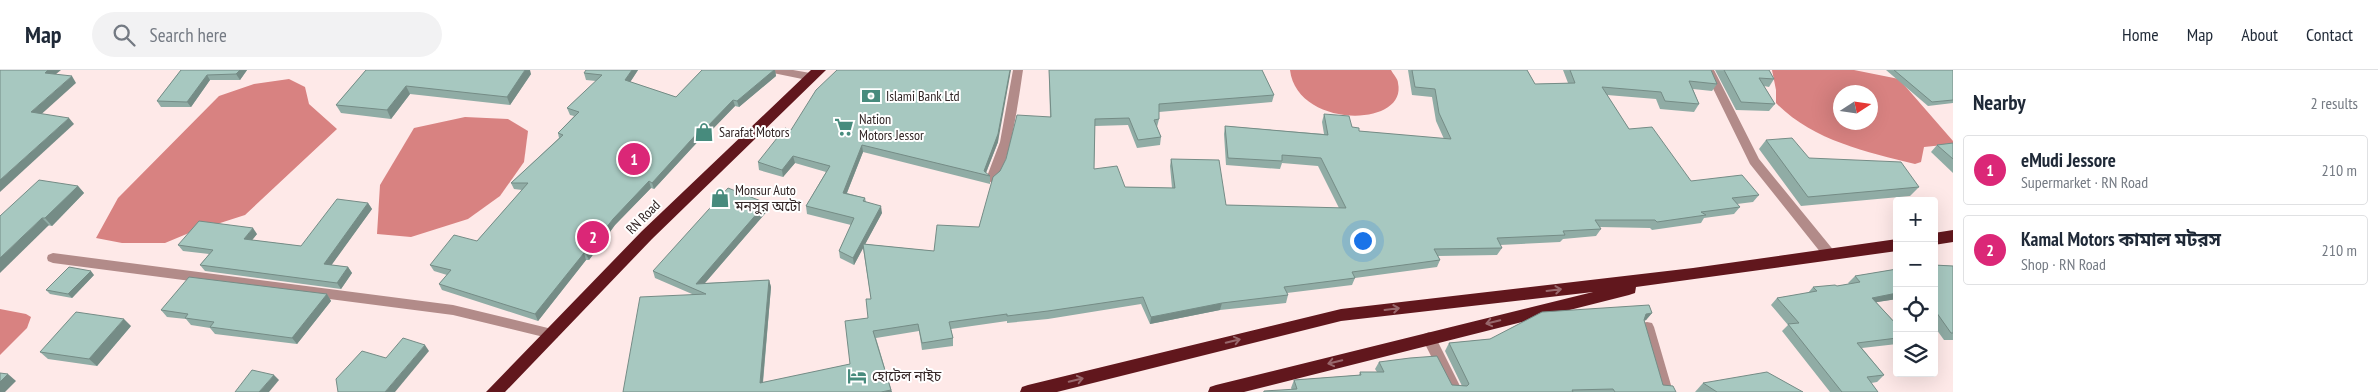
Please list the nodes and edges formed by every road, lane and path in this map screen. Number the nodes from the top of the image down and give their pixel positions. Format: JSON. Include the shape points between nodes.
{"nodes":[{"id":1,"x":773,"y":70,"type":"edge"},
{"id":2,"x":1018,"y":70,"type":"edge"},
{"id":3,"x":1709,"y":70,"type":"edge"},
{"id":4,"x":815,"y":74,"type":"edge"},
{"id":5,"x":992,"y":179,"type":"edge"},
{"id":6,"x":1953,"y":236,"type":"edge"},
{"id":7,"x":1938,"y":238,"type":"edge"},
{"id":8,"x":1893,"y":246,"type":"edge"},
{"id":9,"x":1830,"y":255,"type":"junction"},
{"id":10,"x":54,"y":258,"type":"dead end"},
{"id":11,"x":1693,"y":274,"type":"junction"},
{"id":12,"x":1646,"y":327,"type":"edge"},
{"id":13,"x":552,"y":334,"type":"junction"},
{"id":14,"x":1429,"y":338,"type":"junction"},
{"id":15,"x":494,"y":392,"type":"edge"},
{"id":16,"x":1028,"y":392,"type":"edge"},
{"id":17,"x":1216,"y":392,"type":"edge"},
{"id":18,"x":1456,"y":392,"type":"edge"},
{"id":19,"x":1666,"y":392,"type":"edge"}],
"edges":[{"from":1,"to":4,"type":"street"},
{"from":2,"to":5,"type":"street","via":[[1006,142]]},
{"from":3,"to":9,"type":"street","via":[[1754,161]]},
{"from":4,"to":13,"type":"highway","name":"RN Road","via":[[647,235]]},
{"from":6,"to":7,"type":"highway"},
{"from":8,"to":9,"type":"highway"},
{"from":9,"to":11,"type":"highway"},
{"from":10,"to":13,"type":"street","via":[[453,310]]},
{"from":11,"to":14,"type":"highway","one_way":true},
{"from":16,"to":11,"type":"highway","one_way":true,"via":[[1341,315]]},
{"from":12,"to":19,"type":"street"},
{"from":13,"to":15,"type":"highway","name":"RN Road"},
{"from":14,"to":17,"type":"highway","one_way":true},
{"from":14,"to":18,"type":"street"}]}
